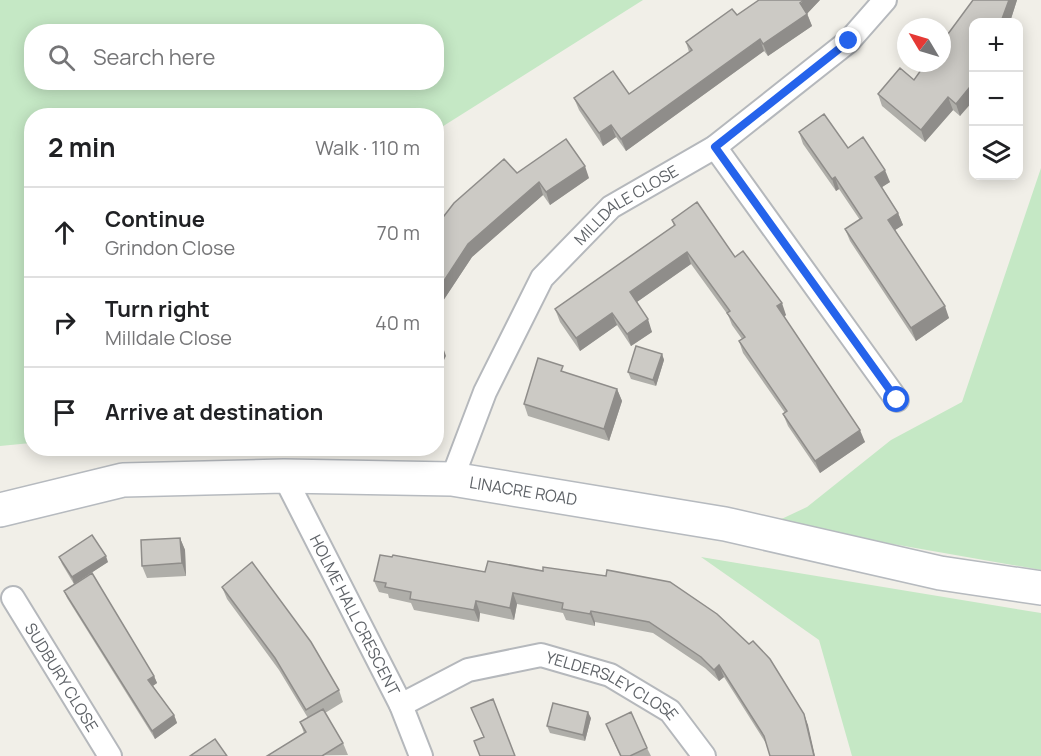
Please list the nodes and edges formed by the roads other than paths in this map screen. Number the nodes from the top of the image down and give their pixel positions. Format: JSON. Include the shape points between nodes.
{"nodes":[{"id":1,"x":885,"y":0,"type":"edge"},
{"id":2,"x":715,"y":147,"type":"junction"},
{"id":3,"x":897,"y":400,"type":"dead end"},
{"id":4,"x":284,"y":476,"type":"junction"},
{"id":5,"x":452,"y":479,"type":"junction"},
{"id":6,"x":0,"y":510,"type":"edge"},
{"id":7,"x":1041,"y":588,"type":"edge"},
{"id":8,"x":13,"y":598,"type":"dead end"},
{"id":9,"x":401,"y":705,"type":"junction"},
{"id":10,"x":110,"y":756,"type":"edge"},
{"id":11,"x":421,"y":756,"type":"edge"},
{"id":12,"x":705,"y":756,"type":"edge"}],
"edges":[{"from":1,"to":2,"type":"street","name":"MILLDALE CLOSE","via":[[849,41]]},
{"from":2,"to":3,"type":"street"},
{"from":2,"to":5,"type":"street","name":"MILLDALE CLOSE","via":[[611,207],[542,278],[485,392]]},
{"from":4,"to":5,"type":"street","name":"LINACRE ROAD"},
{"from":4,"to":6,"type":"street","name":"LINACRE ROAD","via":[[123,480]]},
{"from":4,"to":9,"type":"street","name":"HOLME HALL CRESCENT"},
{"from":5,"to":7,"type":"street","name":"LINACRE ROAD","via":[[725,524],[940,573]]},
{"from":8,"to":10,"type":"street","name":"SUDBURY CLOSE"},
{"from":9,"to":11,"type":"street","name":"HOLME HALL CRESCENT"},
{"from":9,"to":12,"type":"street","name":"YELDERSLEY CLOSE","via":[[468,670],[541,655],[609,675],[670,711]]}]}
